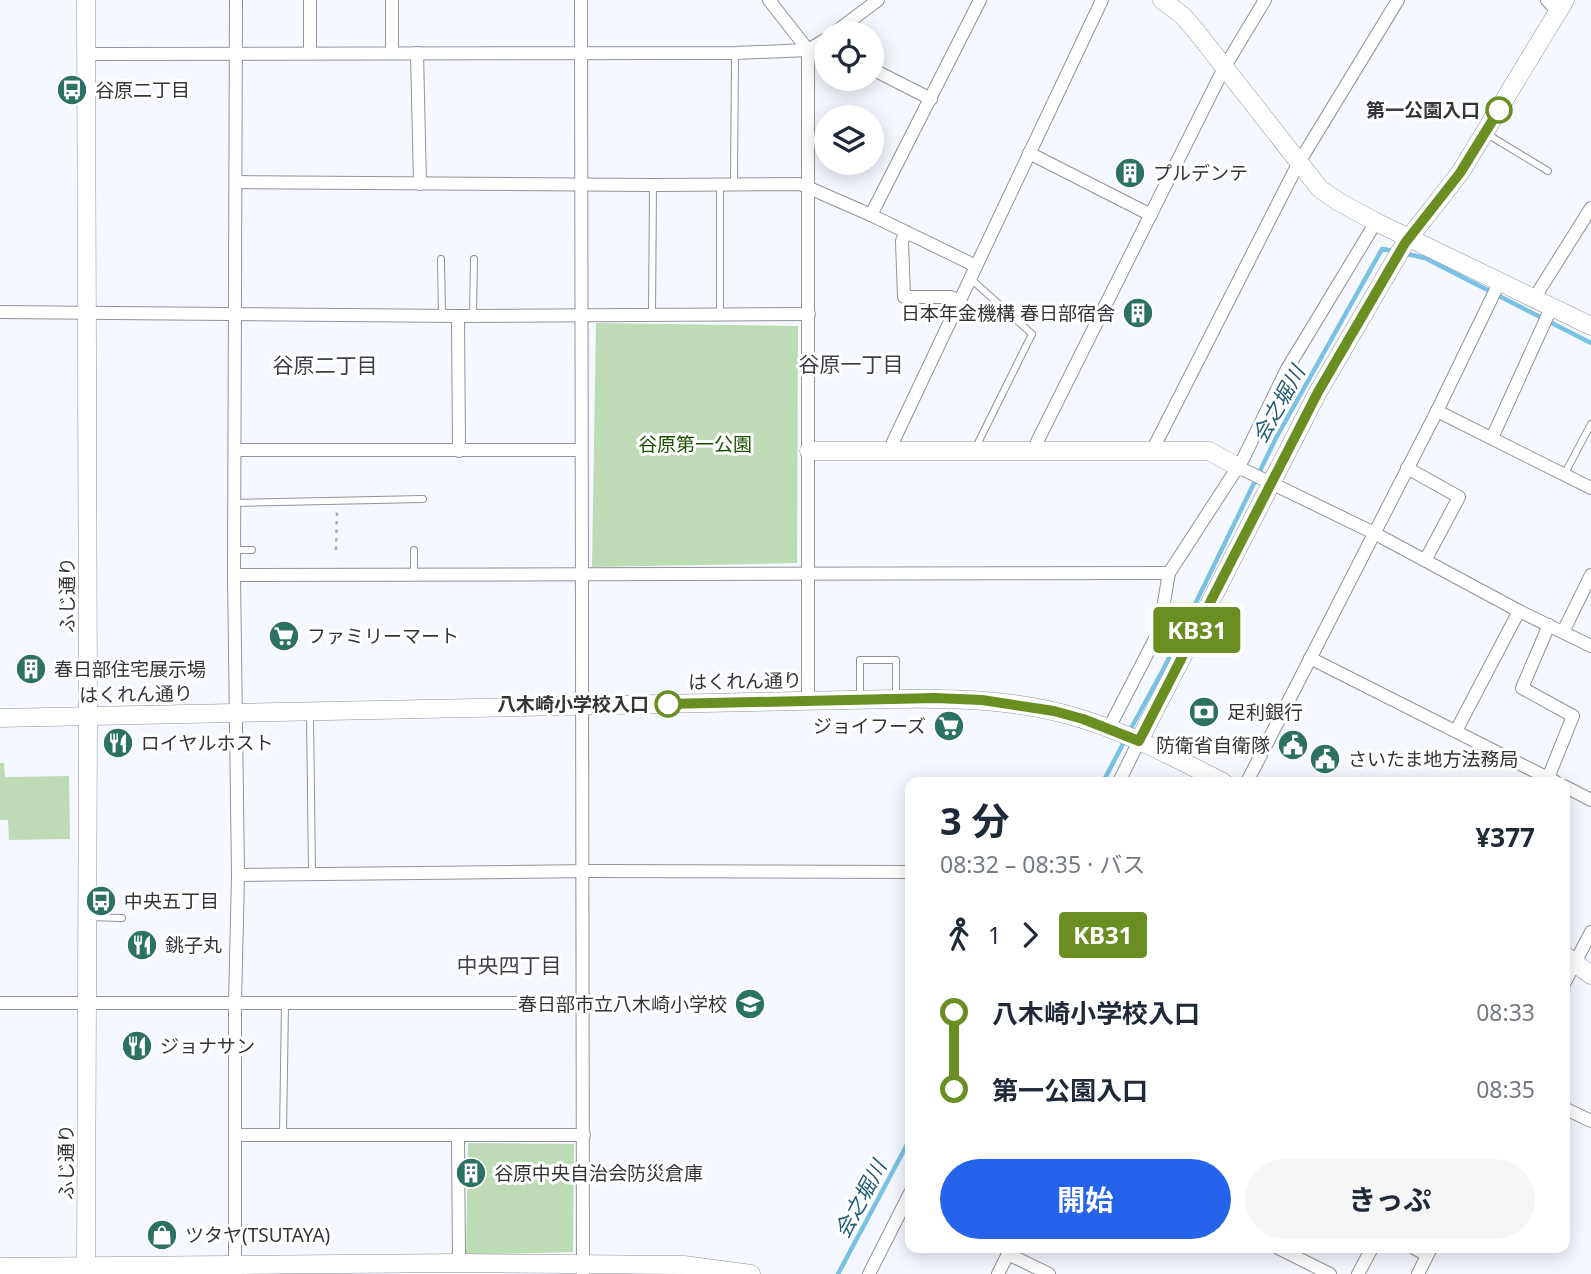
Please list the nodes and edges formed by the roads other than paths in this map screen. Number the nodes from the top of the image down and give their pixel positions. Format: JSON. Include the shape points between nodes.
{"nodes":[{"id":1,"x":86,"y":0,"type":"edge"},
{"id":2,"x":236,"y":0,"type":"edge"},
{"id":3,"x":310,"y":0,"type":"edge"},
{"id":4,"x":391,"y":0,"type":"edge"},
{"id":5,"x":582,"y":0,"type":"edge"},
{"id":6,"x":769,"y":0,"type":"edge"},
{"id":7,"x":878,"y":0,"type":"edge"},
{"id":8,"x":980,"y":0,"type":"edge"},
{"id":9,"x":1102,"y":0,"type":"edge"},
{"id":10,"x":1162,"y":0,"type":"edge"},
{"id":11,"x":1265,"y":0,"type":"edge"},
{"id":12,"x":1398,"y":0,"type":"edge"},
{"id":13,"x":1557,"y":4,"type":"edge"},
{"id":14,"x":850,"y":21,"type":"edge"},
{"id":15,"x":814,"y":47,"type":"edge"},
{"id":16,"x":807,"y":50,"type":"junction"},
{"id":17,"x":236,"y":52,"type":"junction"},
{"id":18,"x":581,"y":52,"type":"junction"},
{"id":19,"x":310,"y":53,"type":"junction"},
{"id":20,"x":392,"y":53,"type":"junction"},
{"id":21,"x":417,"y":53,"type":"junction"},
{"id":22,"x":735,"y":53,"type":"junction"},
{"id":23,"x":86,"y":54,"type":"junction"},
{"id":24,"x":1224,"y":68,"type":"junction"},
{"id":25,"x":884,"y":75,"type":"edge"},
{"id":26,"x":931,"y":99,"type":"junction"},
{"id":27,"x":1485,"y":133,"type":"junction"},
{"id":28,"x":1029,"y":153,"type":"junction"},
{"id":29,"x":1298,"y":164,"type":"junction"},
{"id":30,"x":1548,"y":171,"type":"dead end"},
{"id":31,"x":236,"y":182,"type":"junction"},
{"id":32,"x":734,"y":183,"type":"junction"},
{"id":33,"x":420,"y":184,"type":"junction"},
{"id":34,"x":582,"y":184,"type":"junction"},
{"id":35,"x":720,"y":184,"type":"junction"},
{"id":36,"x":653,"y":186,"type":"junction"},
{"id":37,"x":809,"y":186,"type":"junction"},
{"id":38,"x":1591,"y":208,"type":"edge"},
{"id":39,"x":871,"y":215,"type":"junction"},
{"id":40,"x":1151,"y":215,"type":"junction"},
{"id":41,"x":1376,"y":222,"type":"junction"},
{"id":42,"x":906,"y":232,"type":"junction"},
{"id":43,"x":1404,"y":245,"type":"junction"},
{"id":44,"x":442,"y":259,"type":"dead end"},
{"id":45,"x":474,"y":259,"type":"dead end"},
{"id":46,"x":973,"y":272,"type":"junction"},
{"id":47,"x":1496,"y":291,"type":"junction"},
{"id":48,"x":1535,"y":297,"type":"junction"},
{"id":49,"x":960,"y":302,"type":"junction"},
{"id":50,"x":1552,"y":306,"type":"junction"},
{"id":51,"x":0,"y":312,"type":"edge"},
{"id":52,"x":87,"y":313,"type":"junction"},
{"id":53,"x":720,"y":313,"type":"junction"},
{"id":54,"x":652,"y":314,"type":"junction"},
{"id":55,"x":809,"y":314,"type":"junction"},
{"id":56,"x":236,"y":315,"type":"junction"},
{"id":57,"x":582,"y":315,"type":"junction"},
{"id":58,"x":442,"y":316,"type":"junction"},
{"id":59,"x":458,"y":316,"type":"junction"},
{"id":60,"x":473,"y":316,"type":"junction"},
{"id":61,"x":1591,"y":326,"type":"edge"},
{"id":62,"x":1437,"y":411,"type":"junction"},
{"id":63,"x":1591,"y":425,"type":"edge"},
{"id":64,"x":1492,"y":438,"type":"junction"},
{"id":65,"x":236,"y":450,"type":"junction"},
{"id":66,"x":581,"y":450,"type":"junction"},
{"id":67,"x":892,"y":450,"type":"junction"},
{"id":68,"x":978,"y":450,"type":"junction"},
{"id":69,"x":1035,"y":450,"type":"junction"},
{"id":70,"x":459,"y":451,"type":"junction"},
{"id":71,"x":809,"y":451,"type":"junction"},
{"id":72,"x":1152,"y":451,"type":"junction"},
{"id":73,"x":1406,"y":468,"type":"junction"},
{"id":74,"x":1243,"y":470,"type":"junction"},
{"id":75,"x":1564,"y":475,"type":"junction"},
{"id":76,"x":1268,"y":482,"type":"junction"},
{"id":77,"x":1591,"y":488,"type":"edge"},
{"id":78,"x":423,"y":499,"type":"dead end"},
{"id":79,"x":235,"y":503,"type":"junction"},
{"id":80,"x":1374,"y":533,"type":"junction"},
{"id":81,"x":235,"y":550,"type":"junction"},
{"id":82,"x":252,"y":550,"type":"dead end"},
{"id":83,"x":414,"y":550,"type":"dead end"},
{"id":84,"x":1426,"y":559,"type":"junction"},
{"id":85,"x":1169,"y":573,"type":"junction"},
{"id":86,"x":234,"y":575,"type":"junction"},
{"id":87,"x":414,"y":575,"type":"junction"},
{"id":88,"x":581,"y":575,"type":"junction"},
{"id":89,"x":808,"y":575,"type":"junction"},
{"id":90,"x":1591,"y":575,"type":"edge"},
{"id":91,"x":1519,"y":611,"type":"junction"},
{"id":92,"x":1549,"y":625,"type":"junction"},
{"id":93,"x":1563,"y":632,"type":"junction"},
{"id":94,"x":1591,"y":646,"type":"edge"},
{"id":95,"x":1310,"y":658,"type":"junction"},
{"id":96,"x":860,"y":699,"type":"junction"},
{"id":97,"x":897,"y":699,"type":"junction"},
{"id":98,"x":808,"y":701,"type":"junction"},
{"id":99,"x":583,"y":706,"type":"junction"},
{"id":100,"x":310,"y":712,"type":"junction"},
{"id":101,"x":237,"y":713,"type":"junction"},
{"id":102,"x":88,"y":716,"type":"junction"},
{"id":103,"x":0,"y":718,"type":"edge"},
{"id":104,"x":1113,"y":730,"type":"junction"},
{"id":105,"x":1456,"y":731,"type":"junction"},
{"id":106,"x":1137,"y":740,"type":"junction"},
{"id":107,"x":1121,"y":777,"type":"edge"},
{"id":108,"x":1213,"y":777,"type":"edge"},
{"id":109,"x":1250,"y":777,"type":"edge"},
{"id":110,"x":1546,"y":777,"type":"edge"},
{"id":111,"x":1553,"y":777,"type":"edge"},
{"id":112,"x":1570,"y":789,"type":"edge"},
{"id":113,"x":1591,"y":800,"type":"edge"},
{"id":114,"x":581,"y":871,"type":"junction"},
{"id":115,"x":905,"y":872,"type":"edge"},
{"id":116,"x":312,"y":874,"type":"junction"},
{"id":117,"x":238,"y":875,"type":"junction"},
{"id":118,"x":87,"y":917,"type":"junction"},
{"id":119,"x":122,"y":918,"type":"dead end"},
{"id":120,"x":1591,"y":932,"type":"edge"},
{"id":121,"x":1570,"y":959,"type":"edge"},
{"id":122,"x":1591,"y":975,"type":"edge"},
{"id":123,"x":0,"y":1003,"type":"edge"},
{"id":124,"x":235,"y":1003,"type":"junction"},
{"id":125,"x":285,"y":1003,"type":"junction"},
{"id":126,"x":584,"y":1003,"type":"junction"},
{"id":127,"x":87,"y":1004,"type":"junction"},
{"id":128,"x":1570,"y":1111,"type":"edge"},
{"id":129,"x":1591,"y":1121,"type":"edge"},
{"id":130,"x":236,"y":1135,"type":"junction"},
{"id":131,"x":284,"y":1135,"type":"junction"},
{"id":132,"x":458,"y":1135,"type":"junction"},
{"id":133,"x":584,"y":1135,"type":"junction"},
{"id":134,"x":905,"y":1203,"type":"edge"},
{"id":135,"x":1009,"y":1253,"type":"edge"},
{"id":136,"x":1013,"y":1253,"type":"edge"},
{"id":137,"x":1299,"y":1253,"type":"edge"},
{"id":138,"x":1369,"y":1253,"type":"edge"},
{"id":139,"x":1428,"y":1253,"type":"edge"},
{"id":140,"x":459,"y":1264,"type":"junction"},
{"id":141,"x":0,"y":1267,"type":"edge"},
{"id":142,"x":583,"y":1269,"type":"edge"},
{"id":143,"x":86,"y":1270,"type":"edge"},
{"id":144,"x":235,"y":1270,"type":"edge"},
{"id":145,"x":751,"y":1274,"type":"edge"},
{"id":146,"x":869,"y":1274,"type":"edge"},
{"id":147,"x":998,"y":1274,"type":"edge"},
{"id":148,"x":1049,"y":1274,"type":"edge"},
{"id":149,"x":1330,"y":1274,"type":"edge"},
{"id":150,"x":1358,"y":1274,"type":"edge"},
{"id":151,"x":1418,"y":1274,"type":"edge"}],
"edges":[{"from":1,"to":23,"type":"street","name":"ふじ通り"},
{"from":2,"to":17,"type":"street"},
{"from":3,"to":19,"type":"street"},
{"from":4,"to":20,"type":"street"},
{"from":5,"to":18,"type":"street"},
{"from":6,"to":16,"type":"street"},
{"from":7,"to":14,"type":"street"},
{"from":8,"to":26,"type":"street"},
{"from":9,"to":28,"type":"street"},
{"from":10,"to":24,"type":"street","via":[[1183,16]]},
{"from":11,"to":24,"type":"street"},
{"from":12,"to":29,"type":"street"},
{"from":13,"to":27,"type":"street"},
{"from":15,"to":16,"type":"street"},
{"from":16,"to":22,"type":"street"},
{"from":16,"to":37,"type":"street"},
{"from":17,"to":19,"type":"street"},
{"from":17,"to":23,"type":"street"},
{"from":17,"to":31,"type":"street"},
{"from":18,"to":21,"type":"street"},
{"from":18,"to":22,"type":"street"},
{"from":18,"to":34,"type":"street"},
{"from":19,"to":20,"type":"street"},
{"from":20,"to":21,"type":"street"},
{"from":21,"to":33,"type":"street"},
{"from":22,"to":32,"type":"lane"},
{"from":23,"to":52,"type":"street","name":"ふじ通り"},
{"from":24,"to":29,"type":"street"},
{"from":24,"to":40,"type":"street"},
{"from":25,"to":26,"type":"street"},
{"from":26,"to":39,"type":"street"},
{"from":27,"to":30,"type":"lane"},
{"from":27,"to":43,"type":"street"},
{"from":28,"to":40,"type":"street"},
{"from":28,"to":46,"type":"street"},
{"from":29,"to":41,"type":"street","via":[[1320,189]]},
{"from":29,"to":72,"type":"street"},
{"from":31,"to":33,"type":"street"},
{"from":31,"to":56,"type":"street"},
{"from":32,"to":35,"type":"street"},
{"from":32,"to":37,"type":"street"},
{"from":33,"to":34,"type":"street"},
{"from":34,"to":36,"type":"street"},
{"from":34,"to":57,"type":"street"},
{"from":35,"to":36,"type":"street"},
{"from":35,"to":53,"type":"lane"},
{"from":36,"to":54,"type":"lane"},
{"from":37,"to":39,"type":"street"},
{"from":37,"to":55,"type":"street"},
{"from":38,"to":48,"type":"street"},
{"from":39,"to":42,"type":"street"},
{"from":40,"to":69,"type":"street"},
{"from":41,"to":43,"type":"street"},
{"from":41,"to":74,"type":"street","via":[[1287,369]]},
{"from":42,"to":46,"type":"street"},
{"from":42,"to":49,"type":"street","via":[[902,241],[904,297],[951,297]]},
{"from":43,"to":47,"type":"street"},
{"from":43,"to":76,"type":"street"},
{"from":44,"to":58,"type":"lane"},
{"from":45,"to":60,"type":"lane"},
{"from":46,"to":49,"type":"street"},
{"from":46,"to":68,"type":"lane","via":[[1032,334]]},
{"from":47,"to":48,"type":"street"},
{"from":47,"to":62,"type":"street"},
{"from":48,"to":50,"type":"street"},
{"from":49,"to":67,"type":"street"},
{"from":50,"to":61,"type":"street"},
{"from":50,"to":64,"type":"street"},
{"from":51,"to":52,"type":"street"},
{"from":52,"to":56,"type":"street"},
{"from":52,"to":102,"type":"street","name":"ふじ通り"},
{"from":53,"to":54,"type":"street"},
{"from":53,"to":55,"type":"street"},
{"from":54,"to":57,"type":"street"},
{"from":55,"to":71,"type":"street"},
{"from":56,"to":58,"type":"street"},
{"from":56,"to":65,"type":"street"},
{"from":57,"to":60,"type":"street"},
{"from":57,"to":66,"type":"street"},
{"from":58,"to":59,"type":"street"},
{"from":59,"to":60,"type":"street"},
{"from":59,"to":70,"type":"street"},
{"from":62,"to":64,"type":"street"},
{"from":62,"to":73,"type":"street"},
{"from":63,"to":75,"type":"lane"},
{"from":64,"to":75,"type":"street"},
{"from":65,"to":70,"type":"street"},
{"from":65,"to":79,"type":"street"},
{"from":66,"to":70,"type":"street"},
{"from":66,"to":88,"type":"street"},
{"from":67,"to":68,"type":"street"},
{"from":67,"to":71,"type":"street"},
{"from":68,"to":69,"type":"street"},
{"from":69,"to":72,"type":"street"},
{"from":71,"to":89,"type":"street"},
{"from":72,"to":74,"type":"street","via":[[1209,452]]},
{"from":73,"to":80,"type":"street"},
{"from":73,"to":84,"type":"street","via":[[1459,497]]},
{"from":74,"to":76,"type":"street"},
{"from":74,"to":85,"type":"street"},
{"from":75,"to":77,"type":"street"},
{"from":76,"to":80,"type":"street"},
{"from":76,"to":106,"type":"street"},
{"from":78,"to":79,"type":"lane"},
{"from":79,"to":81,"type":"street"},
{"from":80,"to":84,"type":"street"},
{"from":80,"to":95,"type":"street"},
{"from":81,"to":82,"type":"lane"},
{"from":81,"to":86,"type":"street"},
{"from":83,"to":87,"type":"lane"},
{"from":84,"to":91,"type":"street"},
{"from":85,"to":89,"type":"street"},
{"from":85,"to":104,"type":"street","via":[[1159,631]]},
{"from":86,"to":87,"type":"street"},
{"from":86,"to":101,"type":"street"},
{"from":87,"to":88,"type":"street"},
{"from":88,"to":89,"type":"street"},
{"from":88,"to":99,"type":"street"},
{"from":89,"to":98,"type":"street"},
{"from":90,"to":93,"type":"street"},
{"from":91,"to":92,"type":"street"},
{"from":91,"to":105,"type":"street"},
{"from":92,"to":93,"type":"street"},
{"from":92,"to":111,"type":"street","via":[[1522,688],[1573,716]]},
{"from":93,"to":94,"type":"street"},
{"from":95,"to":105,"type":"street"},
{"from":95,"to":109,"type":"street"},
{"from":96,"to":97,"type":"street","name":"はくれん通り"},
{"from":96,"to":97,"type":"lane","via":[[860,660],[896,660]]},
{"from":96,"to":98,"type":"street","name":"はくれん通り"},
{"from":97,"to":104,"type":"street","name":"はくれん通り","via":[[1021,704]]},
{"from":98,"to":99,"type":"street","name":"はくれん通り"},
{"from":99,"to":100,"type":"street","name":"はくれん通り"},
{"from":99,"to":114,"type":"street"},
{"from":100,"to":101,"type":"street","name":"はくれん通り"},
{"from":100,"to":116,"type":"lane"},
{"from":101,"to":102,"type":"street","name":"はくれん通り"},
{"from":101,"to":117,"type":"street"},
{"from":102,"to":103,"type":"street","name":"はくれん通り"},
{"from":102,"to":118,"type":"street","name":"ふじ通り"},
{"from":104,"to":106,"type":"street","name":"はくれん通り"},
{"from":105,"to":110,"type":"street"},
{"from":106,"to":107,"type":"street"},
{"from":106,"to":108,"type":"street","name":"はくれん通り"},
{"from":112,"to":113,"type":"street"},
{"from":114,"to":115,"type":"street"},
{"from":114,"to":116,"type":"street"},
{"from":114,"to":126,"type":"street"},
{"from":116,"to":117,"type":"street"},
{"from":117,"to":124,"type":"street"},
{"from":118,"to":119,"type":"lane"},
{"from":118,"to":127,"type":"street","name":"ふじ通り"},
{"from":120,"to":121,"type":"street"},
{"from":121,"to":122,"type":"street"},
{"from":123,"to":127,"type":"street"},
{"from":124,"to":125,"type":"street"},
{"from":124,"to":127,"type":"street"},
{"from":124,"to":130,"type":"street"},
{"from":125,"to":126,"type":"street"},
{"from":125,"to":131,"type":"lane"},
{"from":126,"to":133,"type":"street"},
{"from":127,"to":143,"type":"street","name":"ふじ通り"},
{"from":128,"to":129,"type":"street"},
{"from":130,"to":131,"type":"street"},
{"from":130,"to":144,"type":"street"},
{"from":131,"to":132,"type":"street"},
{"from":132,"to":133,"type":"street"},
{"from":132,"to":140,"type":"street"},
{"from":133,"to":142,"type":"street"},
{"from":134,"to":146,"type":"street"},
{"from":135,"to":147,"type":"street"},
{"from":136,"to":148,"type":"street"},
{"from":137,"to":149,"type":"street"},
{"from":138,"to":150,"type":"street"},
{"from":139,"to":151,"type":"street"},
{"from":140,"to":142,"type":"street"},
{"from":140,"to":144,"type":"street"},
{"from":141,"to":143,"type":"street"},
{"from":142,"to":145,"type":"street","via":[[684,1265]]},
{"from":143,"to":144,"type":"street"}]}
